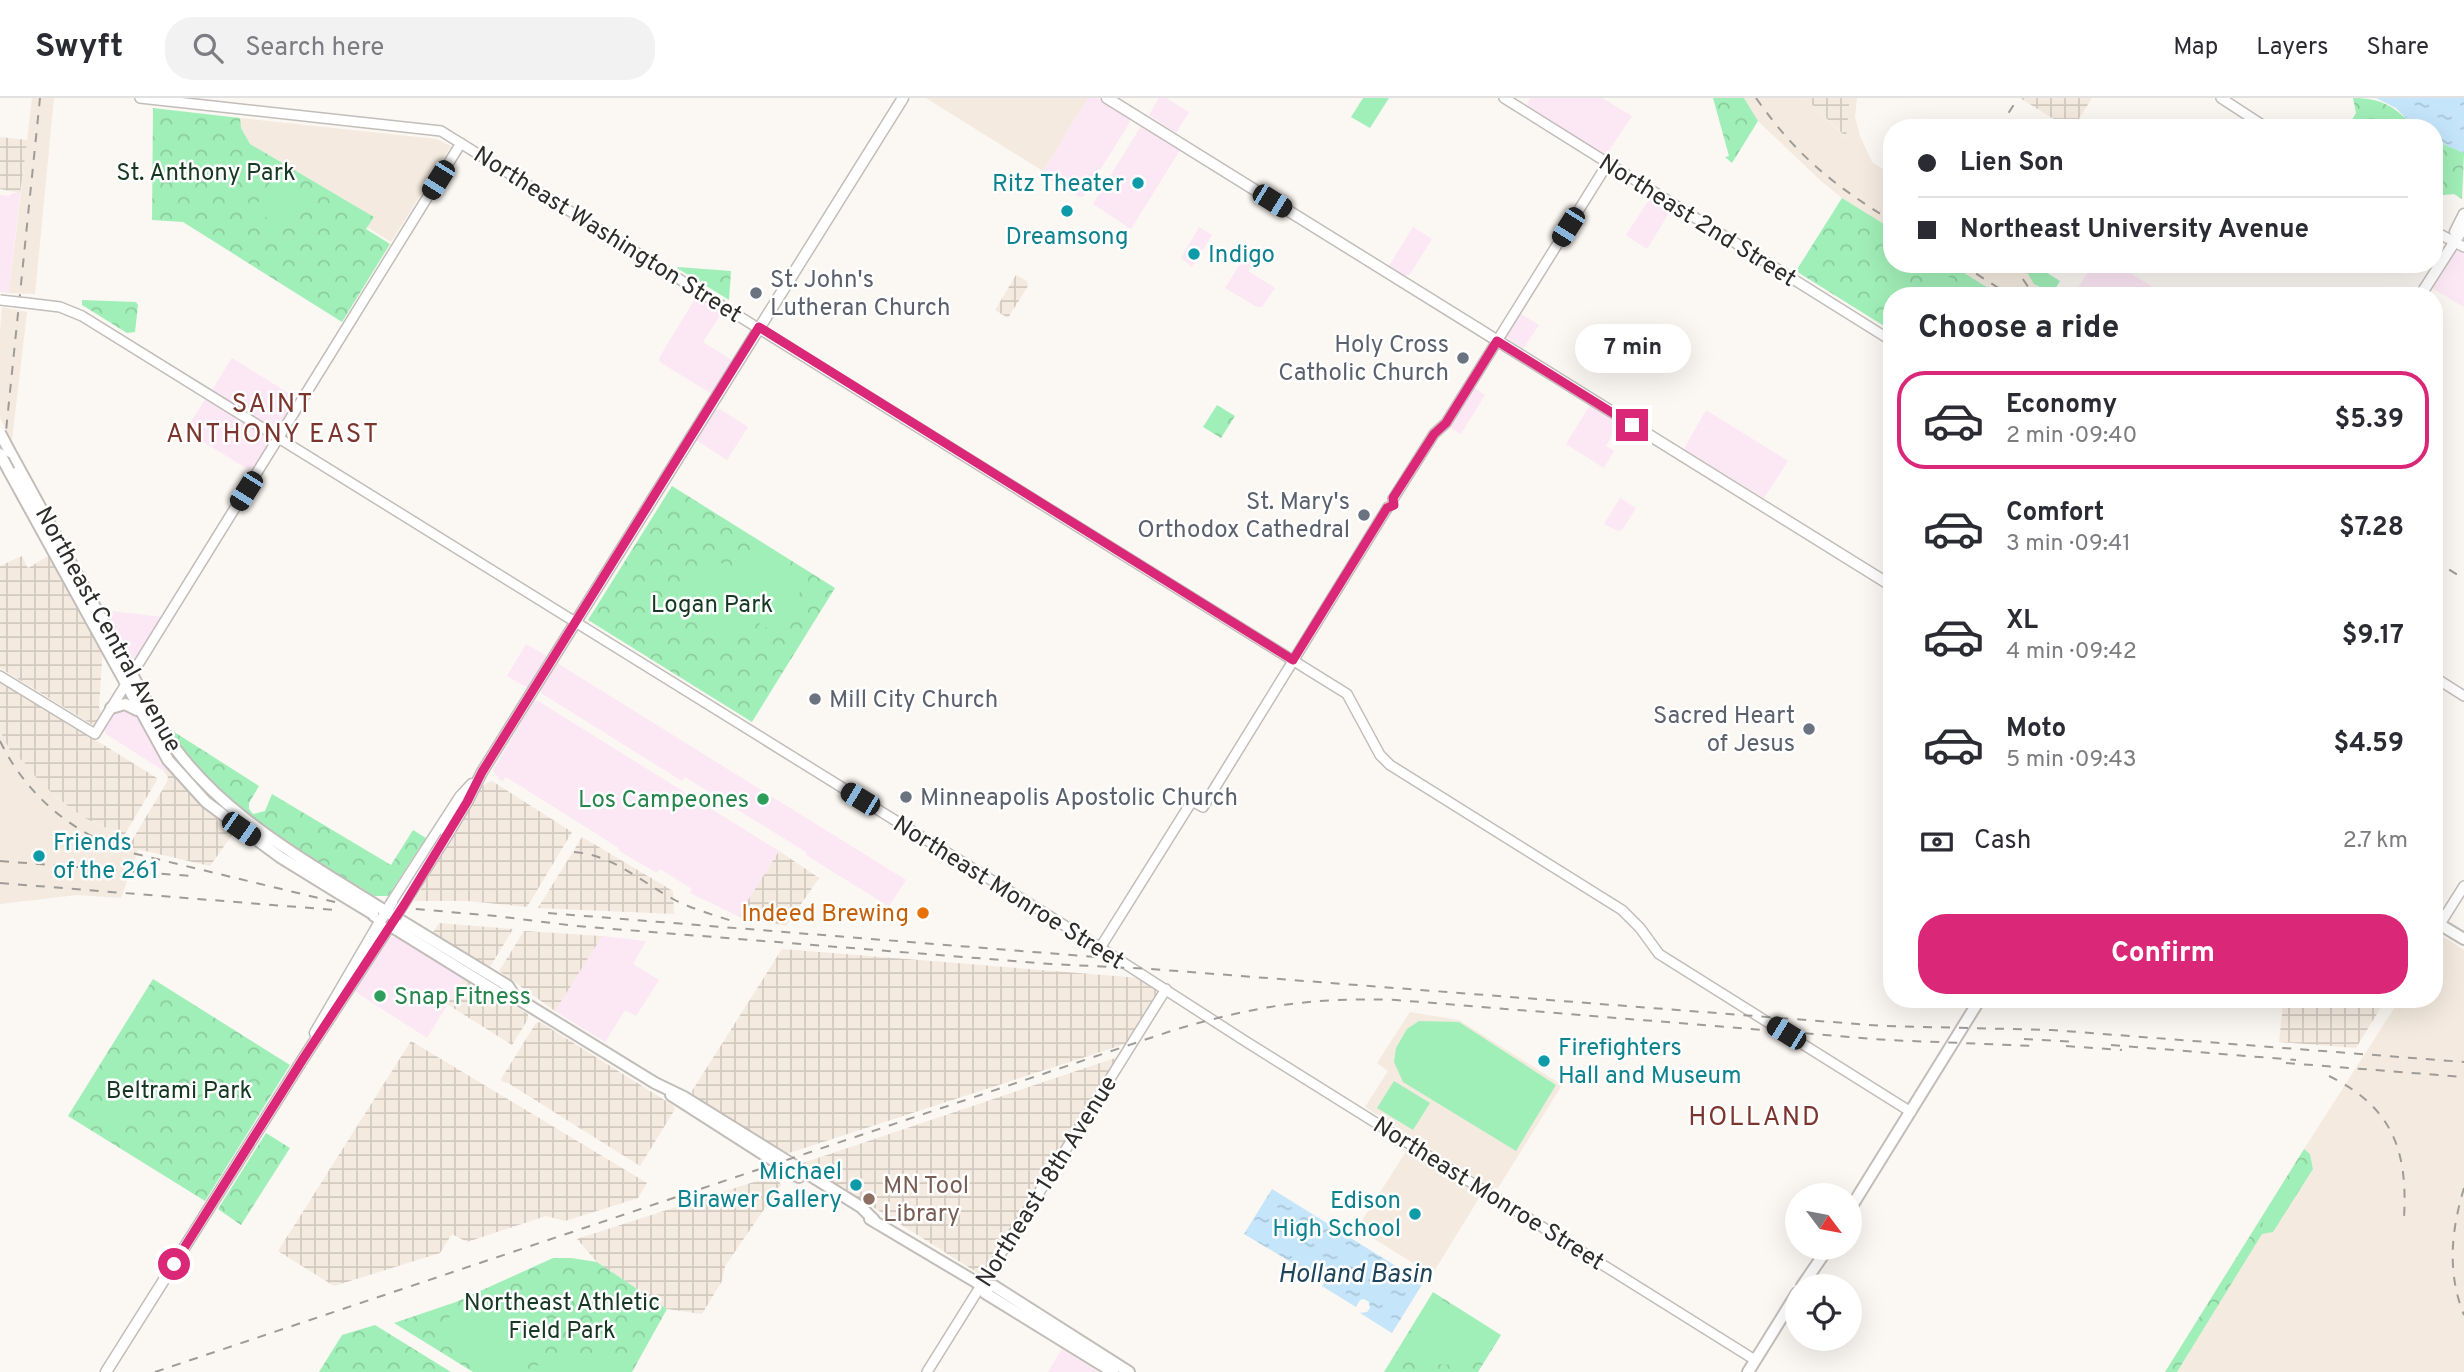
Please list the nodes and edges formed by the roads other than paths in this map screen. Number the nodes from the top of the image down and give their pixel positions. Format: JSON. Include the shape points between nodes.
{"nodes":[{"id":1,"x":140,"y":98,"type":"edge"},
{"id":2,"x":902,"y":98,"type":"edge"},
{"id":3,"x":1107,"y":98,"type":"edge"},
{"id":4,"x":1504,"y":98,"type":"edge"},
{"id":5,"x":2221,"y":98,"type":"edge"},
{"id":6,"x":2253,"y":119,"type":"edge"},
{"id":7,"x":461,"y":144,"type":"junction"},
{"id":8,"x":1608,"y":163,"type":"junction"},
{"id":9,"x":2464,"y":215,"type":"edge"},
{"id":10,"x":2464,"y":228,"type":"edge"},
{"id":11,"x":2443,"y":236,"type":"edge"},
{"id":12,"x":2459,"y":245,"type":"edge"},
{"id":13,"x":2443,"y":266,"type":"edge"},
{"id":14,"x":2438,"y":273,"type":"edge"},
{"id":15,"x":2427,"y":287,"type":"edge"},
{"id":16,"x":0,"y":300,"type":"edge"},
{"id":17,"x":759,"y":327,"type":"junction"},
{"id":18,"x":1883,"y":335,"type":"edge"},
{"id":19,"x":1497,"y":341,"type":"junction"},
{"id":20,"x":0,"y":433,"type":"edge"},
{"id":21,"x":278,"y":438,"type":"junction"},
{"id":22,"x":5,"y":453,"type":"edge"},
{"id":23,"x":1883,"y":580,"type":"edge"},
{"id":24,"x":575,"y":623,"type":"junction"},
{"id":25,"x":1293,"y":660,"type":"junction"},
{"id":26,"x":0,"y":676,"type":"edge"},
{"id":27,"x":128,"y":680,"type":"junction"},
{"id":28,"x":2443,"y":683,"type":"edge"},
{"id":29,"x":2464,"y":696,"type":"edge"},
{"id":30,"x":111,"y":708,"type":"junction"},
{"id":31,"x":143,"y":718,"type":"junction"},
{"id":32,"x":2464,"y":886,"type":"edge"},
{"id":33,"x":342,"y":890,"type":"junction"},
{"id":34,"x":2443,"y":915,"type":"edge"},
{"id":35,"x":388,"y":919,"type":"junction"},
{"id":36,"x":2443,"y":927,"type":"edge"},
{"id":37,"x":2464,"y":939,"type":"edge"},
{"id":38,"x":1100,"y":948,"type":"junction"},
{"id":39,"x":1166,"y":989,"type":"junction"},
{"id":40,"x":1974,"y":1008,"type":"edge"},
{"id":41,"x":1910,"y":1112,"type":"junction"},
{"id":42,"x":1862,"y":1190,"type":"edge"},
{"id":43,"x":981,"y":1285,"type":"junction"},
{"id":44,"x":1785,"y":1312,"type":"edge"},
{"id":45,"x":1755,"y":1360,"type":"junction"},
{"id":46,"x":106,"y":1372,"type":"edge"},
{"id":47,"x":927,"y":1372,"type":"edge"},
{"id":48,"x":1113,"y":1372,"type":"edge"},
{"id":49,"x":1129,"y":1372,"type":"edge"},
{"id":50,"x":1748,"y":1372,"type":"edge"}],
"edges":[{"from":1,"to":7,"type":"street","name":"Northeast Washington Street","via":[[441,131]]},
{"from":2,"to":17,"type":"main road"},
{"from":3,"to":19,"type":"main road"},
{"from":4,"to":8,"type":"street","name":"Northeast 2nd Street"},
{"from":5,"to":6,"type":"street"},
{"from":7,"to":17,"type":"street","name":"Northeast Washington Street"},
{"from":7,"to":21,"type":"street"},
{"from":8,"to":18,"type":"street","name":"Northeast 2nd Street"},
{"from":8,"to":19,"type":"street"},
{"from":9,"to":12,"type":"main road","via":[[2455,230]]},
{"from":10,"to":12,"type":"main road"},
{"from":11,"to":12,"type":"street"},
{"from":12,"to":13,"type":"main road"},
{"from":14,"to":15,"type":"main road"},
{"from":16,"to":21,"type":"street","name":"Northeast Monroe Street","bridge":true,"via":[[60,307],[82,316]]},
{"from":17,"to":24,"type":"main road"},
{"from":17,"to":25,"type":"street","name":"Northeast Washington Street"},
{"from":19,"to":23,"type":"main road"},
{"from":19,"to":25,"type":"street"},
{"from":20,"to":22,"type":"main road","name":"Northeast Central Avenue","bridge":true},
{"from":21,"to":24,"type":"street","name":"Northeast Monroe Street"},
{"from":21,"to":27,"type":"street"},
{"from":22,"to":27,"type":"main road","name":"Northeast Central Avenue"},
{"from":22,"to":27,"type":"main road","name":"Northeast Central Avenue","bridge":true,"via":[[9,471]]},
{"from":24,"to":35,"type":"main road","via":[[467,802],[441,834]]},
{"from":24,"to":38,"type":"street","name":"Northeast Monroe Street"},
{"from":25,"to":38,"type":"street","via":[[1203,807],[1192,801]]},
{"from":25,"to":41,"type":"street","name":"Northeast Washington Street","via":[[1348,694],[1380,755],[1390,765],[1622,910],[1659,954]]},
{"from":26,"to":30,"type":"street","via":[[95,734]]},
{"from":27,"to":30,"type":"street"},
{"from":27,"to":31,"type":"main road","name":"Northeast Central Avenue"},
{"from":27,"to":33,"type":"main road","name":"Northeast Central Avenue","via":[[207,787]]},
{"from":28,"to":29,"type":"street"},
{"from":30,"to":31,"type":"main road","via":[[128,704]]},
{"from":31,"to":33,"type":"main road","name":"Northeast Central Avenue","via":[[168,760],[206,802],[280,857]]},
{"from":32,"to":34,"type":"street"},
{"from":33,"to":35,"type":"main road","name":"Northeast Central Avenue","bridge":true},
{"from":35,"to":43,"type":"main road","name":"Northeast Central Avenue","via":[[475,972],[502,995],[515,997],[857,1213]]},
{"from":35,"to":46,"type":"main road"},
{"from":36,"to":37,"type":"main road"},
{"from":38,"to":39,"type":"street","name":"Northeast Monroe Street"},
{"from":39,"to":43,"type":"street","name":"Northeast 18th Avenue"},
{"from":39,"to":45,"type":"street","name":"Northeast Monroe Street"},
{"from":40,"to":41,"type":"main road"},
{"from":41,"to":42,"type":"main road"},
{"from":43,"to":47,"type":"street","name":"Northeast 18th Avenue"},
{"from":43,"to":48,"type":"main road","name":"Northeast Central Avenue","via":[[985,1293]]},
{"from":43,"to":49,"type":"main road","name":"Northeast Central Avenue","via":[[994,1286]]},
{"from":44,"to":45,"type":"main road"},
{"from":45,"to":50,"type":"main road"}]}
